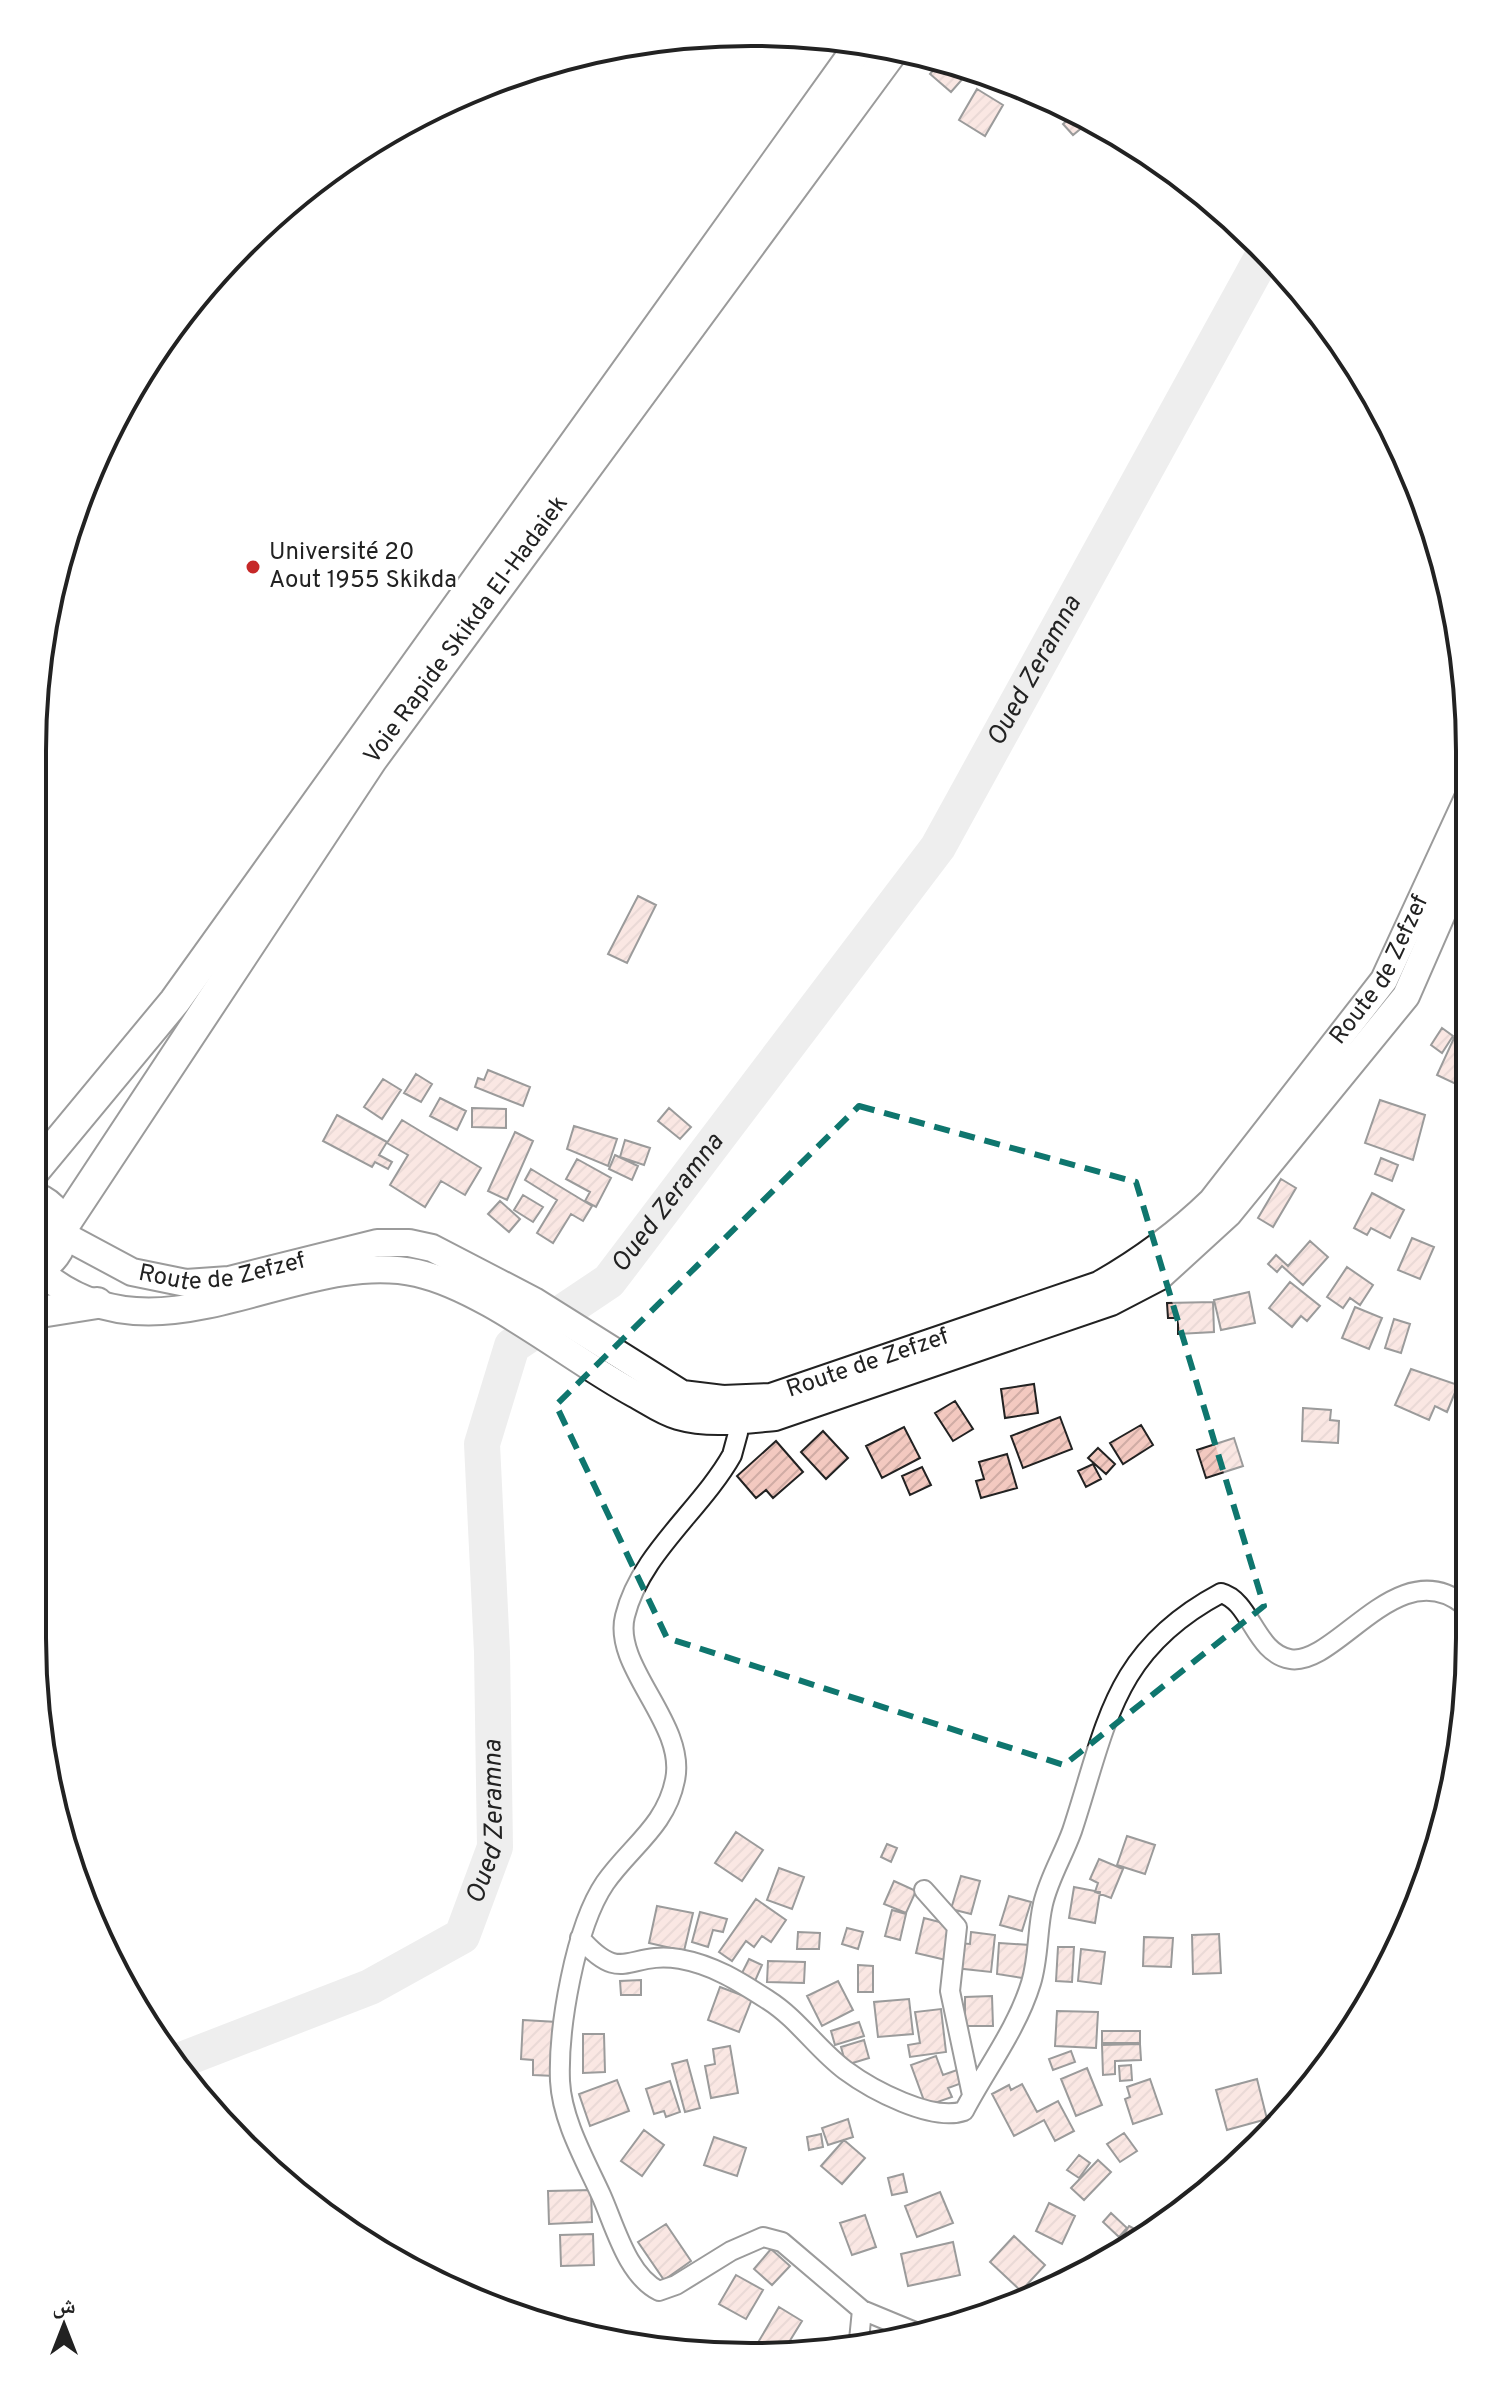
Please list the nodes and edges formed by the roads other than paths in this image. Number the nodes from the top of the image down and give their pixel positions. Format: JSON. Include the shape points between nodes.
{"nodes":[{"id":1,"x":854,"y":54,"type":"edge"},
{"id":2,"x":886,"y":60,"type":"edge"},
{"id":3,"x":1456,"y":824,"type":"edge"},
{"id":4,"x":1456,"y":881,"type":"edge"},
{"id":5,"x":70,"y":1129,"type":"junction"},
{"id":6,"x":46,"y":1140,"type":"edge"},
{"id":7,"x":46,"y":1157,"type":"edge"},
{"id":8,"x":46,"y":1204,"type":"edge"},
{"id":9,"x":62,"y":1232,"type":"junction"},
{"id":10,"x":46,"y":1263,"type":"edge"},
{"id":11,"x":46,"y":1277,"type":"edge"},
{"id":12,"x":97,"y":1303,"type":"junction"},
{"id":13,"x":46,"y":1311,"type":"edge"},
{"id":14,"x":526,"y":1311,"type":"junction"},
{"id":15,"x":738,"y":1410,"type":"junction"},
{"id":16,"x":1456,"y":1598,"type":"edge"},
{"id":17,"x":924,"y":1890,"type":"dead end"},
{"id":18,"x":580,"y":1938,"type":"junction"},
{"id":19,"x":972,"y":2095,"type":"junction"},
{"id":20,"x":862,"y":2310,"type":"junction"},
{"id":21,"x":901,"y":2326,"type":"edge"},
{"id":22,"x":860,"y":2334,"type":"edge"}],
"edges":[{"from":1,"to":5,"type":"highway","name":"Voie Rapide Skikda El-Hadaiek","via":[[175,1001]]},
{"from":2,"to":9,"type":"highway","name":"Voie Rapide Skikda El-Hadaiek","via":[[372,759]]},
{"from":3,"to":15,"type":"main road","name":"Route de Zefzef","via":[[1384,980],[1212,1201],[1181,1230],[1099,1285]]},
{"from":4,"to":15,"type":"main road","name":"Route de Zefzef","via":[[1406,996],[1228,1214],[1159,1277],[1111,1302],[775,1417]]},
{"from":5,"to":6,"type":"highway"},
{"from":5,"to":7,"type":"highway","name":"Voie Rapide Skikda El-Hadaiek"},
{"from":8,"to":9,"type":"highway"},
{"from":9,"to":10,"type":"highway","name":"Voie Rapide Skikda El-Hadaiek"},
{"from":9,"to":14,"type":"main road","name":"Route de Zefzef","via":[[132,1272],[186,1283],[229,1280],[377,1243],[409,1243],[451,1255]]},
{"from":11,"to":12,"type":"main road","name":"Route de Zefzef"},
{"from":12,"to":13,"type":"highway"},
{"from":12,"to":14,"type":"main road","name":"Route de Zefzef","via":[[144,1311],[180,1309],[346,1272],[399,1270]]},
{"from":14,"to":15,"type":"main road","name":"Route de Zefzef","via":[[604,1346],[682,1394]]},
{"from":14,"to":15,"type":"main road","name":"Route de Zefzef","via":[[591,1370],[677,1416]]},
{"from":15,"to":18,"type":"street","via":[[732,1455],[647,1569],[625,1616],[623,1636],[659,1711],[676,1776],[668,1806],[602,1887]]},
{"from":16,"to":19,"type":"street","via":[[1438,1591],[1402,1595],[1306,1656],[1291,1659],[1259,1636],[1238,1606],[1221,1593],[1160,1632],[1127,1676],[1103,1729],[1042,1906],[1031,1983],[1017,2019]]},
{"from":17,"to":19,"type":"street","via":[[957,1927],[950,1991]]},
{"from":18,"to":19,"type":"street","via":[[611,1965],[654,1958],[716,1969],[783,2009],[846,2071],[930,2113],[951,2116],[964,2111]]},
{"from":18,"to":20,"type":"street","via":[[560,2082],[579,2149],[647,2284],[659,2291],[676,2285],[763,2237],[782,2242]]},
{"from":20,"to":21,"type":"street"},
{"from":20,"to":22,"type":"street"}]}
